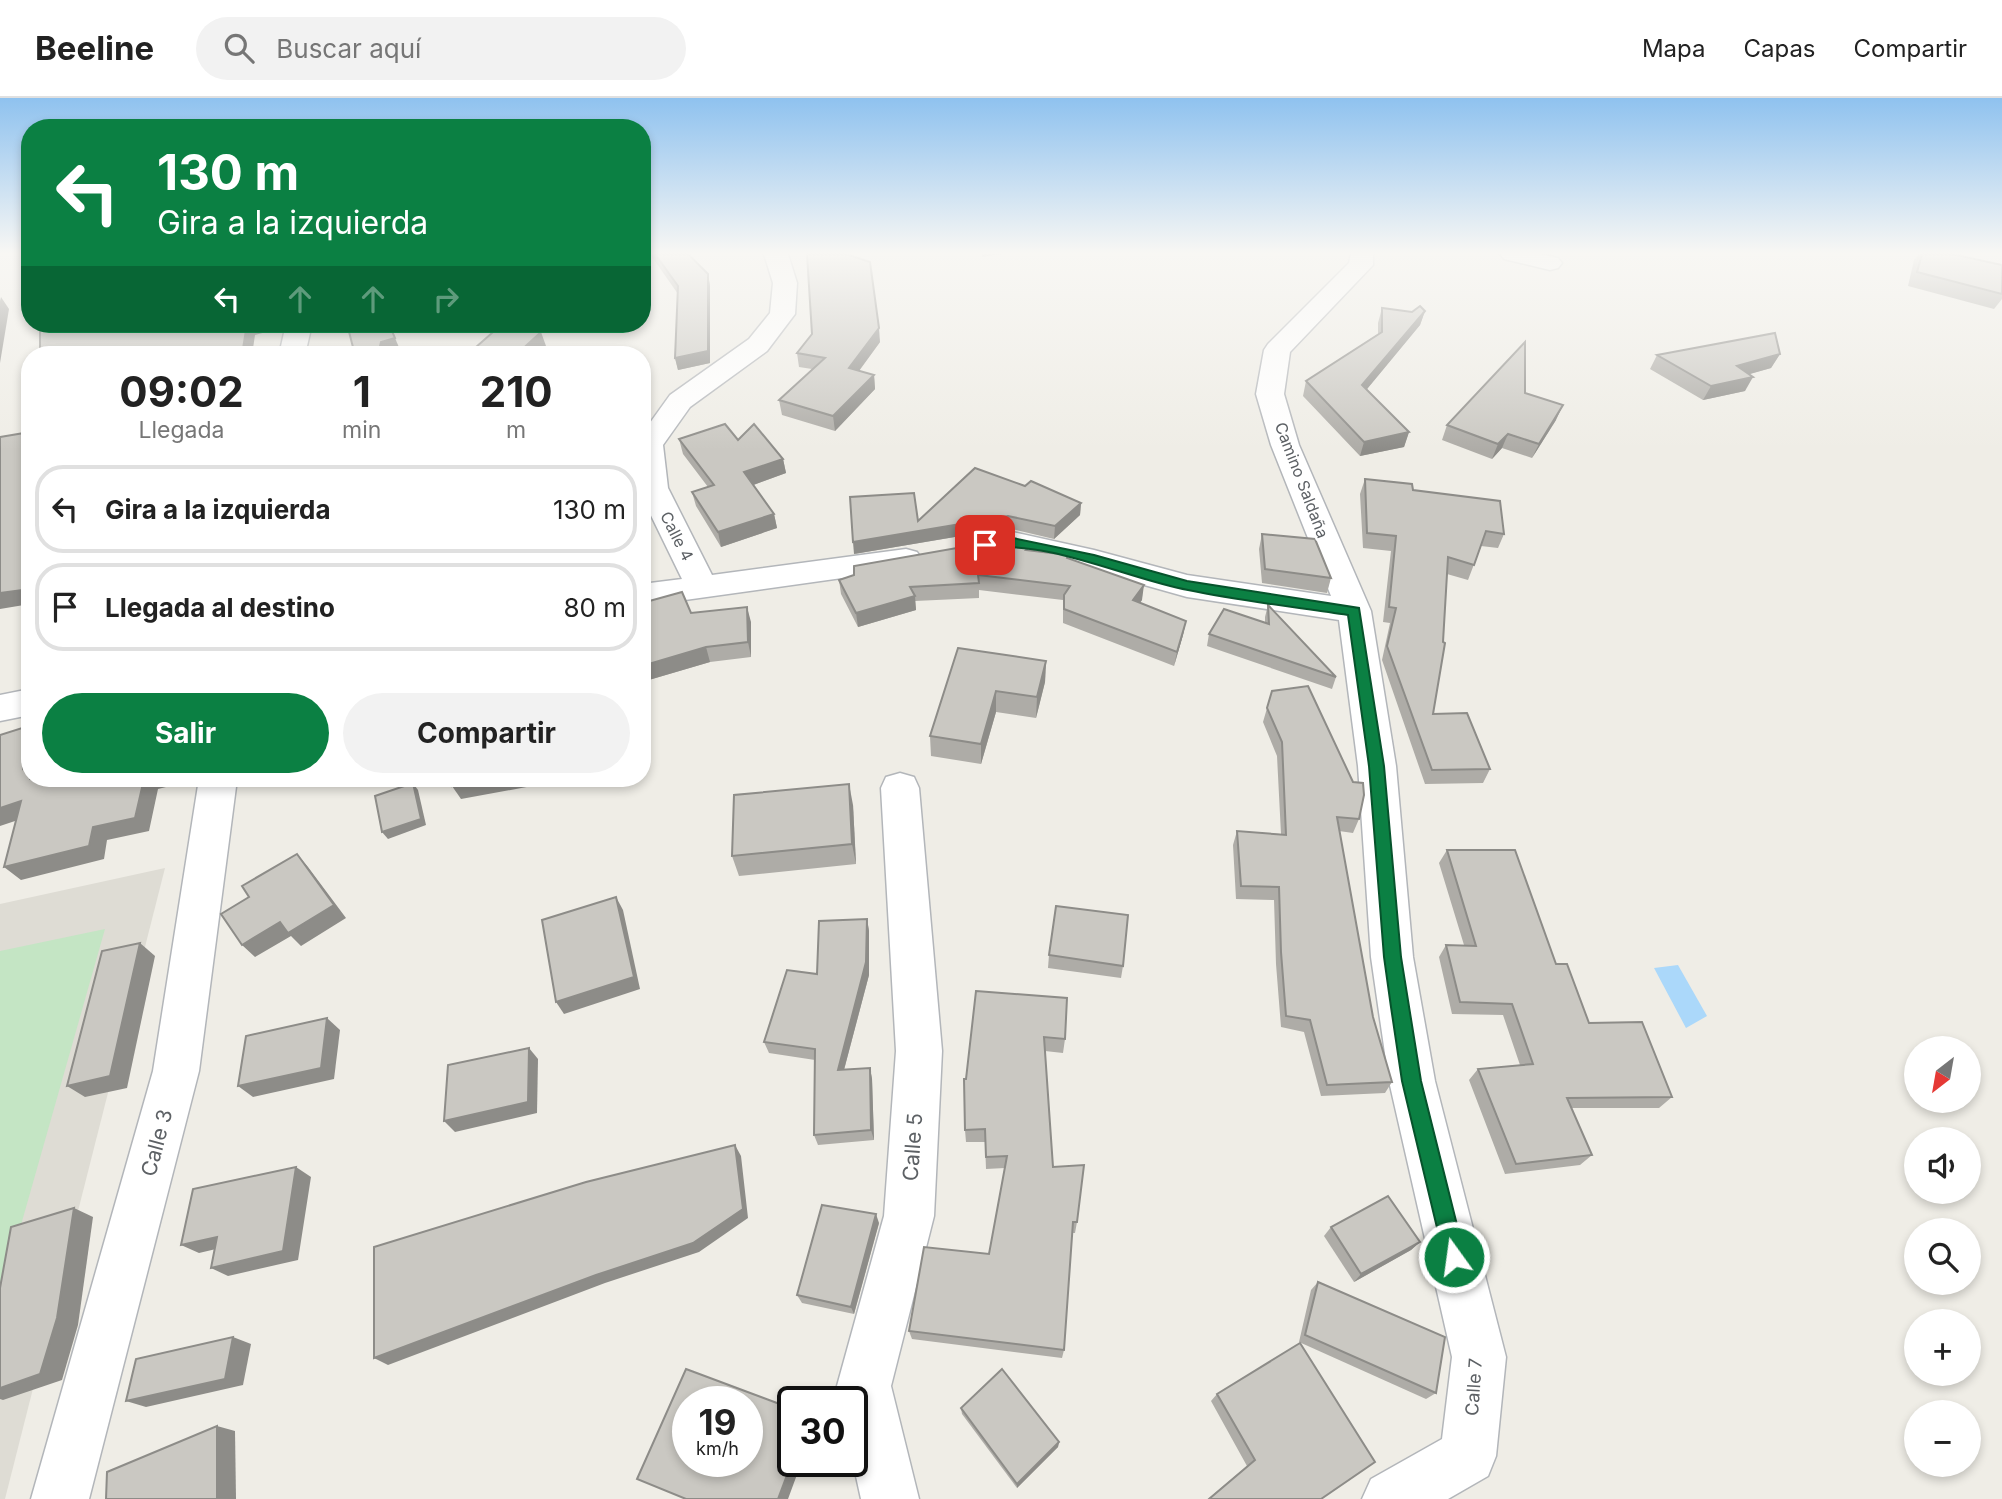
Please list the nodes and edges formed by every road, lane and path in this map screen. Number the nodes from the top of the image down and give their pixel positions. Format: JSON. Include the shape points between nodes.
{"nodes":[{"id":1,"x":778,"y":319,"type":"edge"},
{"id":2,"x":1307,"y":319,"type":"edge"},
{"id":3,"x":651,"y":442,"type":"edge"},
{"id":4,"x":651,"y":466,"type":"edge"},
{"id":5,"x":701,"y":585,"type":"junction"},
{"id":6,"x":651,"y":593,"type":"edge"},
{"id":7,"x":1354,"y":611,"type":"junction"},
{"id":8,"x":21,"y":704,"type":"edge"},
{"id":9,"x":0,"y":708,"type":"edge"},
{"id":10,"x":217,"y":787,"type":"edge"},
{"id":11,"x":900,"y":788,"type":"dead end"},
{"id":12,"x":60,"y":1499,"type":"edge"},
{"id":13,"x":890,"y":1499,"type":"edge"},
{"id":14,"x":1391,"y":1499,"type":"edge"}],
"edges":[{"from":1,"to":3,"type":"street","name":"Calle 4","via":[[758,345],[680,401]]},
{"from":2,"to":7,"type":"street","name":"Camino Saldaña","via":[[1277,350],[1270,394],[1285,445]]},
{"from":4,"to":5,"type":"street","name":"Calle 4","via":[[653,488]]},
{"from":5,"to":6,"type":"street"},
{"from":5,"to":7,"type":"street","via":[[868,566],[1008,541],[1187,586]]},
{"from":7,"to":14,"type":"street","name":"Calle 7","via":[[1377,766],[1392,957],[1412,1081],[1479,1357],[1468,1456]]},
{"from":8,"to":9,"type":"street"},
{"from":10,"to":12,"type":"street","name":"Calle 3","via":[[176,1071]]},
{"from":11,"to":13,"type":"street","name":"Calle 5","via":[[919,1051],[909,1216],[864,1386]]}]}
